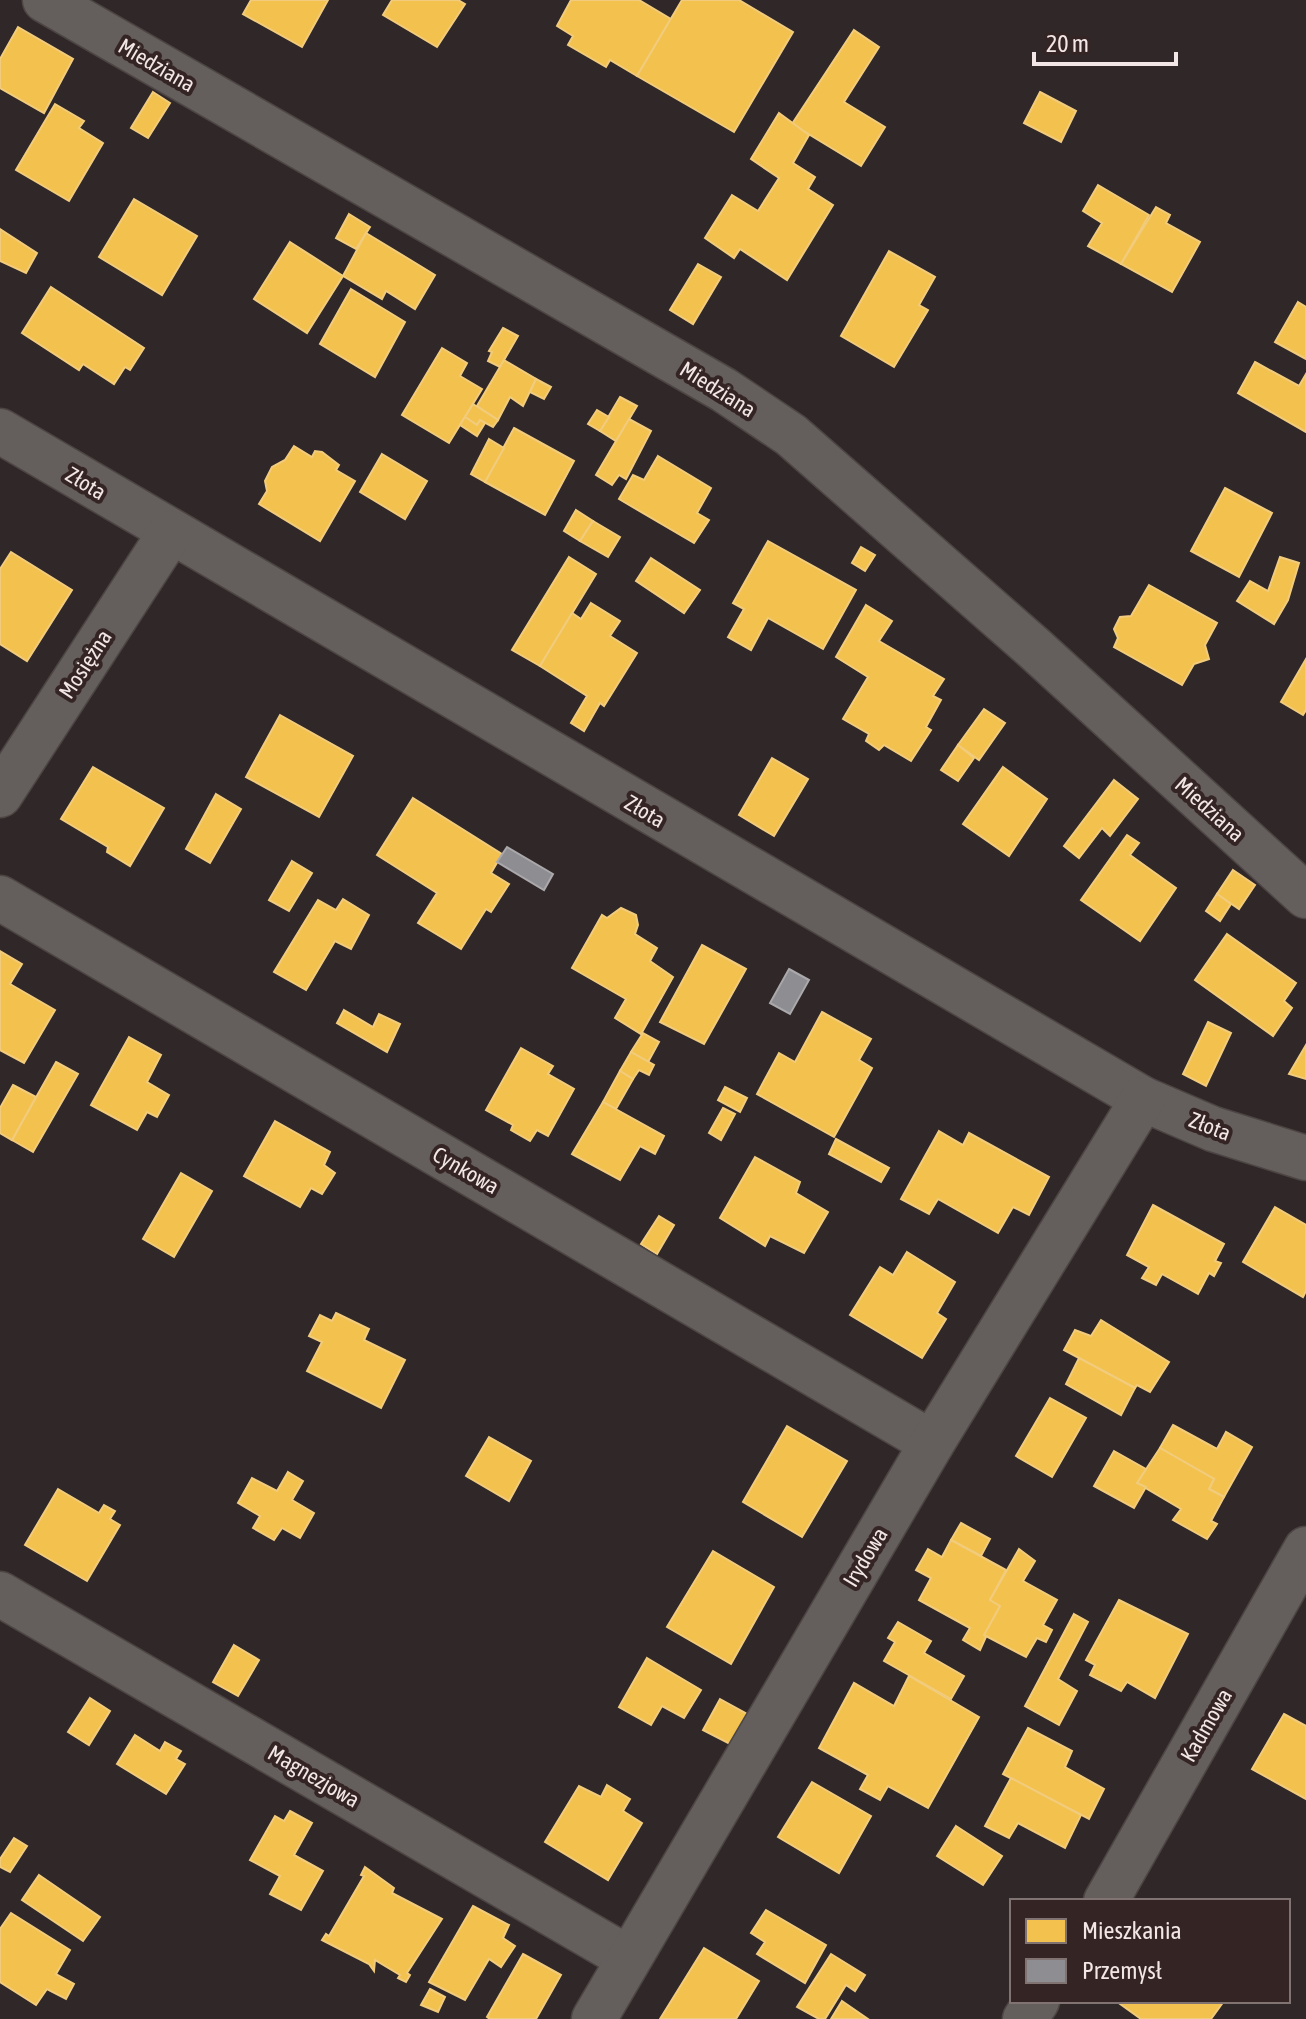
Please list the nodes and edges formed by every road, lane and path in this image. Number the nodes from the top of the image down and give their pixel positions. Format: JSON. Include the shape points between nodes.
{"nodes":[{"id":1,"x":45,"y":0,"type":"edge"},
{"id":2,"x":0,"y":431,"type":"edge"},
{"id":3,"x":170,"y":533,"type":"junction"},
{"id":4,"x":0,"y":795,"type":"edge"},
{"id":5,"x":1306,"y":896,"type":"edge"},
{"id":6,"x":0,"y":898,"type":"edge"},
{"id":7,"x":1143,"y":1099,"type":"junction"},
{"id":8,"x":1306,"y":1158,"type":"edge"},
{"id":9,"x":932,"y":1443,"type":"junction"},
{"id":10,"x":1306,"y":1549,"type":"edge"},
{"id":11,"x":0,"y":1594,"type":"edge"},
{"id":12,"x":1107,"y":1899,"type":"edge"},
{"id":13,"x":628,"y":1958,"type":"junction"},
{"id":14,"x":594,"y":2019,"type":"edge"}],
"edges":[{"from":1,"to":5,"type":"street","name":"Miedziana","via":[[724,390],[791,435]]},
{"from":2,"to":3,"type":"street","name":"Złota"},
{"from":3,"to":4,"type":"street","name":"Mosiężna"},
{"from":3,"to":7,"type":"street","name":"Złota"},
{"from":6,"to":9,"type":"street","name":"Cynkowa"},
{"from":7,"to":8,"type":"street","name":"Złota","via":[[1213,1129]]},
{"from":7,"to":9,"type":"street","name":"Irydowa"},
{"from":9,"to":13,"type":"street","name":"Irydowa"},
{"from":10,"to":12,"type":"street","name":"Kadmowa"},
{"from":11,"to":13,"type":"street","name":"Magnezjowa"},
{"from":13,"to":14,"type":"street","name":"Irydowa"}]}
